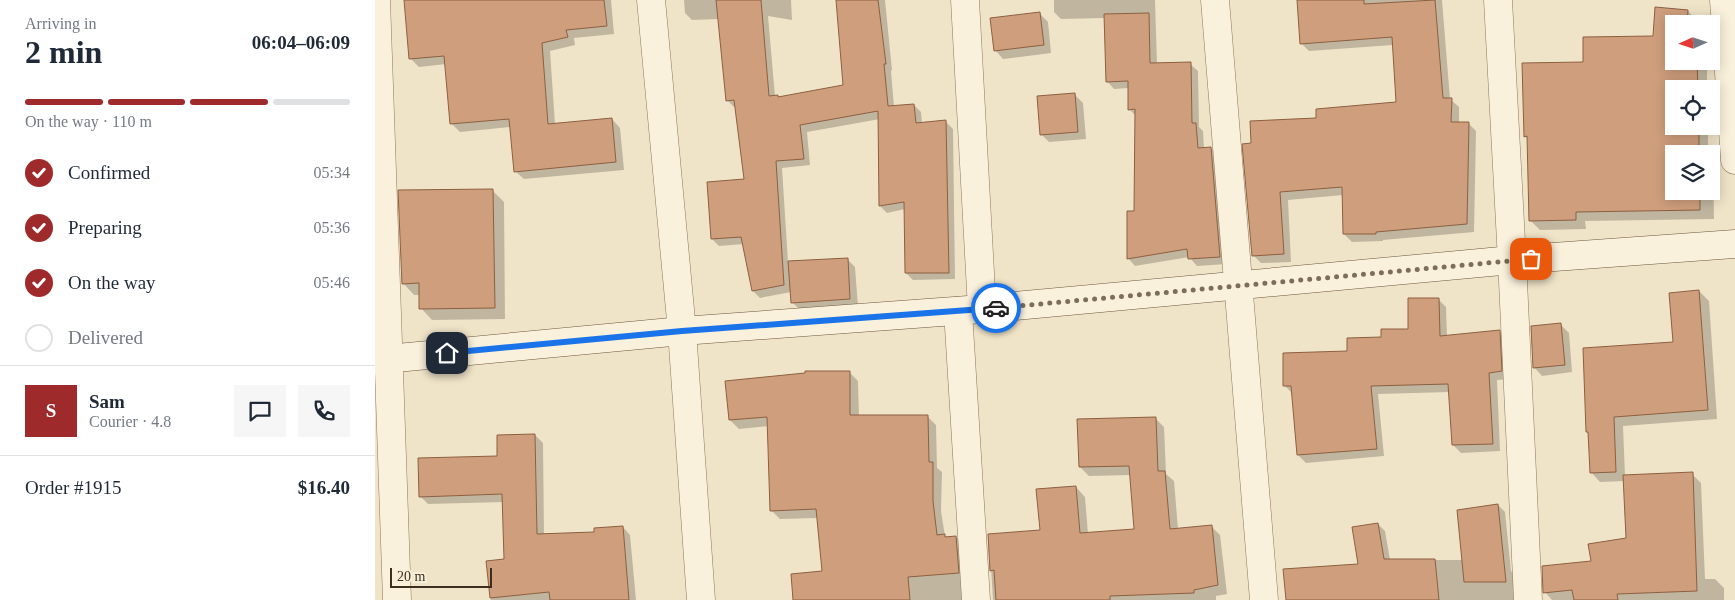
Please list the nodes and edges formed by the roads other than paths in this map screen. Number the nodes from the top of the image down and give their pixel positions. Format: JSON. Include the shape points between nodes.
{"nodes":[{"id":1,"x":376,"y":0,"type":"edge"},
{"id":2,"x":651,"y":0,"type":"edge"},
{"id":3,"x":965,"y":0,"type":"edge"},
{"id":4,"x":1215,"y":0,"type":"edge"},
{"id":5,"x":1498,"y":0,"type":"edge"},
{"id":6,"x":1724,"y":0,"type":"edge"},
{"id":7,"x":1735,"y":160,"type":"edge"},
{"id":8,"x":1735,"y":244,"type":"edge"},
{"id":9,"x":1512,"y":260,"type":"junction"},
{"id":10,"x":1238,"y":286,"type":"junction"},
{"id":11,"x":970,"y":310,"type":"junction"},
{"id":12,"x":682,"y":331,"type":"junction"},
{"id":13,"x":382,"y":359,"type":"edge"},
{"id":14,"x":397,"y":600,"type":"edge"},
{"id":15,"x":701,"y":600,"type":"edge"},
{"id":16,"x":976,"y":600,"type":"edge"},
{"id":17,"x":1264,"y":600,"type":"edge"},
{"id":18,"x":1528,"y":600,"type":"edge"}],
"edges":[{"from":1,"to":13,"type":"street"},
{"from":2,"to":12,"type":"street"},
{"from":3,"to":11,"type":"street"},
{"from":4,"to":10,"type":"street"},
{"from":5,"to":9,"type":"street"},
{"from":6,"to":7,"type":"street"},
{"from":8,"to":9,"type":"street"},
{"from":9,"to":10,"type":"street"},
{"from":9,"to":18,"type":"street"},
{"from":10,"to":11,"type":"street"},
{"from":10,"to":17,"type":"street"},
{"from":11,"to":12,"type":"street"},
{"from":11,"to":16,"type":"street"},
{"from":12,"to":13,"type":"street"},
{"from":12,"to":15,"type":"street"},
{"from":13,"to":14,"type":"street"}]}
